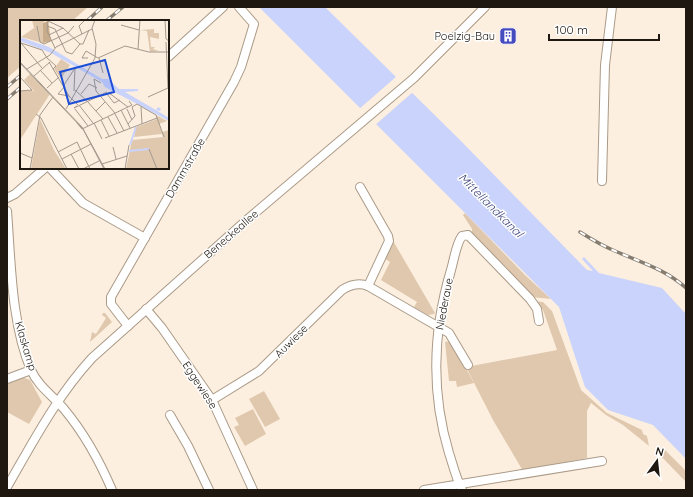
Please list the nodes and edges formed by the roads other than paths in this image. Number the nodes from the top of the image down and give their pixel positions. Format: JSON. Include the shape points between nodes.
{"nodes":[{"id":1,"x":223,"y":7,"type":"edge"},
{"id":2,"x":239,"y":7,"type":"edge"},
{"id":3,"x":485,"y":7,"type":"edge"},
{"id":4,"x":612,"y":7,"type":"edge"},
{"id":5,"x":169,"y":56,"type":"edge"},
{"id":6,"x":44,"y":169,"type":"edge"},
{"id":7,"x":51,"y":169,"type":"edge"},
{"id":8,"x":602,"y":181,"type":"dead end"},
{"id":9,"x":360,"y":187,"type":"dead end"},
{"id":10,"x":7,"y":198,"type":"edge"},
{"id":11,"x":7,"y":211,"type":"edge"},
{"id":12,"x":7,"y":221,"type":"edge"},
{"id":13,"x":145,"y":238,"type":"junction"},
{"id":14,"x":368,"y":286,"type":"junction"},
{"id":15,"x":146,"y":310,"type":"junction"},
{"id":16,"x":539,"y":321,"type":"dead end"},
{"id":17,"x":128,"y":326,"type":"junction"},
{"id":18,"x":438,"y":327,"type":"junction"},
{"id":19,"x":468,"y":365,"type":"dead end"},
{"id":20,"x":31,"y":370,"type":"junction"},
{"id":21,"x":7,"y":379,"type":"edge"},
{"id":22,"x":212,"y":400,"type":"junction"},
{"id":23,"x":57,"y":402,"type":"junction"},
{"id":24,"x":170,"y":415,"type":"dead end"},
{"id":25,"x":602,"y":461,"type":"dead end"},
{"id":26,"x":7,"y":487,"type":"edge"},
{"id":27,"x":460,"y":487,"type":"edge"},
{"id":28,"x":112,"y":490,"type":"edge"},
{"id":29,"x":209,"y":490,"type":"edge"},
{"id":30,"x":254,"y":490,"type":"edge"},
{"id":31,"x":424,"y":490,"type":"edge"}],
"edges":[{"from":1,"to":5,"type":"street"},
{"from":2,"to":13,"type":"street","name":"Dammstraße","via":[[254,24],[241,67]]},
{"from":3,"to":15,"type":"street","name":"Beneckeallee","via":[[415,77]]},
{"from":4,"to":8,"type":"street","via":[[605,65]]},
{"from":6,"to":10,"type":"street"},
{"from":7,"to":13,"type":"street","via":[[83,203]]},
{"from":9,"to":14,"type":"street","via":[[389,241]]},
{"from":11,"to":12,"type":"street","name":"Klaskamp"},
{"from":12,"to":20,"type":"street","name":"Klaskamp","via":[[16,308]]},
{"from":13,"to":17,"type":"street","name":"Dammstraße","via":[[111,297],[113,308]]},
{"from":14,"to":18,"type":"street"},
{"from":14,"to":22,"type":"street","name":"Auwiese","via":[[359,284],[342,290],[259,371]]},
{"from":15,"to":17,"type":"street","name":"Beneckeallee"},
{"from":15,"to":22,"type":"street","name":"Eggewiese","via":[[162,328]]},
{"from":16,"to":18,"type":"street","name":"Niederaue","via":[[537,309],[530,299],[473,240],[465,235],[461,238],[445,292]]},
{"from":17,"to":23,"type":"street","name":"Beneckeallee","via":[[92,358]]},
{"from":18,"to":19,"type":"street","via":[[449,333]]},
{"from":18,"to":27,"type":"street","name":"Niederaue","via":[[436,365],[439,413]]},
{"from":20,"to":21,"type":"street"},
{"from":20,"to":23,"type":"street","name":"Klaskamp","via":[[41,387]]},
{"from":22,"to":30,"type":"street","name":"Eggewiese"},
{"from":23,"to":26,"type":"street","name":"Beneckeallee"},
{"from":23,"to":28,"type":"street","name":"Klaskamp","via":[[80,431]]},
{"from":24,"to":29,"type":"street"},
{"from":25,"to":27,"type":"street"},
{"from":27,"to":31,"type":"street"}]}
